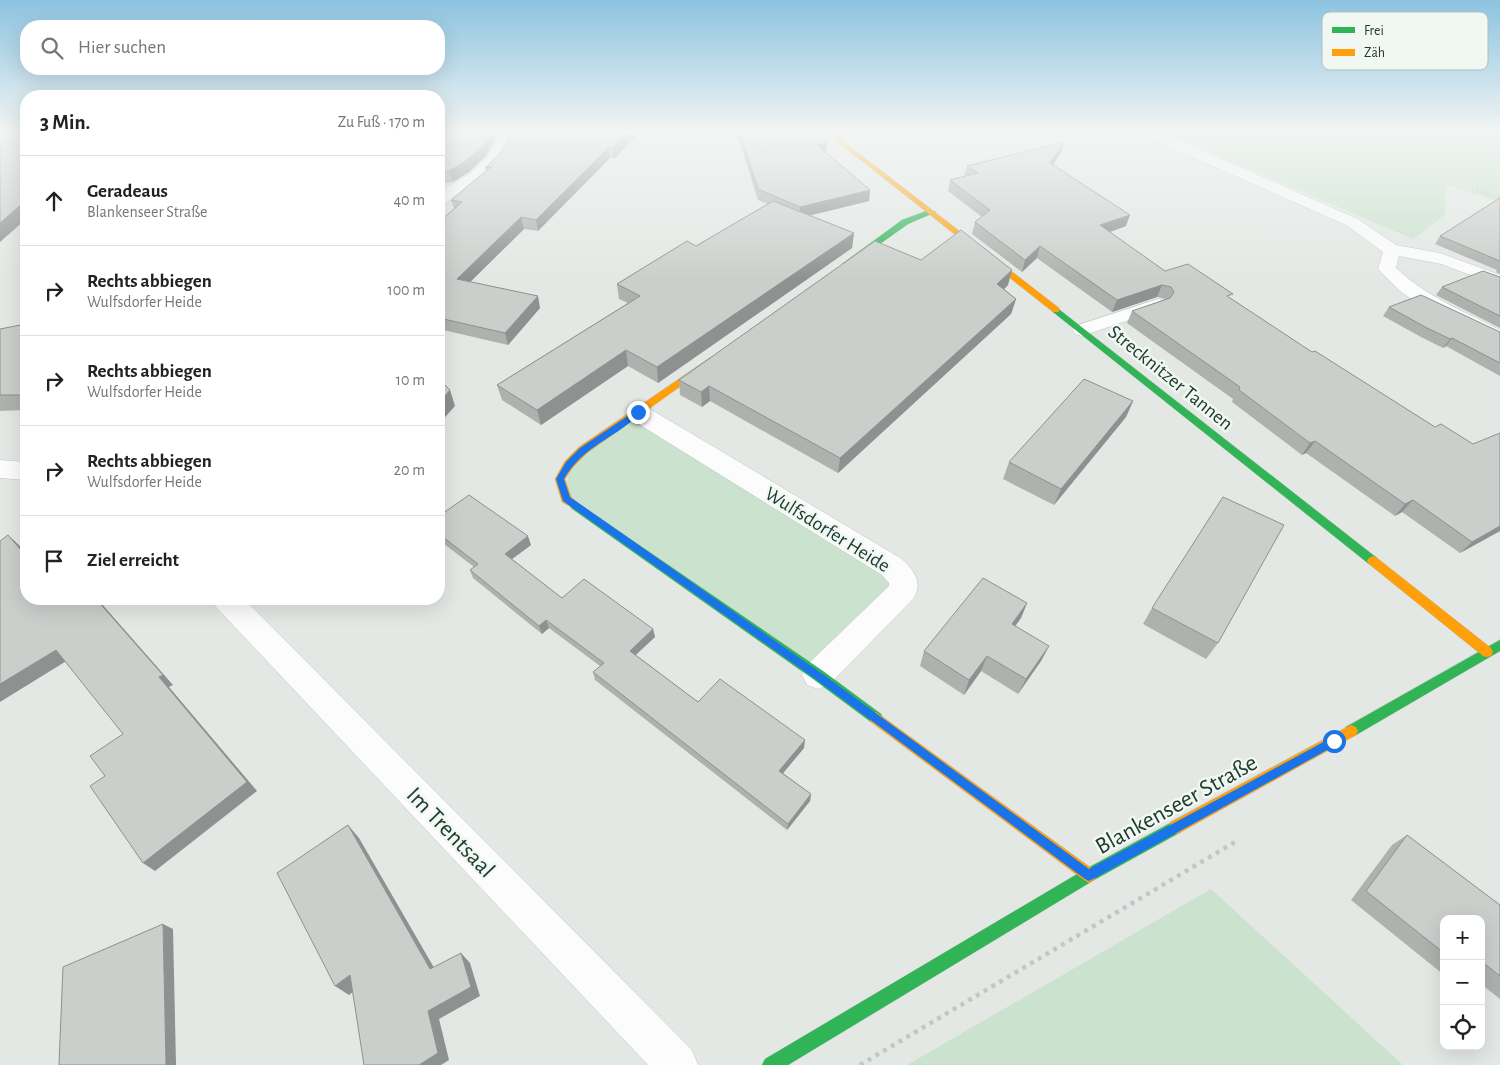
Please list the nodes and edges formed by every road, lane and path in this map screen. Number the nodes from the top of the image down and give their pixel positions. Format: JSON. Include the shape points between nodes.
{"nodes":[{"id":1,"x":471,"y":181,"type":"edge"},
{"id":2,"x":891,"y":181,"type":"edge"},
{"id":3,"x":1258,"y":181,"type":"edge"},
{"id":4,"x":1472,"y":189,"type":"dead end"},
{"id":5,"x":445,"y":196,"type":"edge"},
{"id":6,"x":1500,"y":198,"type":"edge"},
{"id":7,"x":932,"y":212,"type":"junction"},
{"id":8,"x":1392,"y":250,"type":"junction"},
{"id":9,"x":837,"y":270,"type":"edge"},
{"id":10,"x":1500,"y":281,"type":"edge"},
{"id":11,"x":1158,"y":304,"type":"edge"},
{"id":12,"x":1082,"y":330,"type":"junction"},
{"id":13,"x":1500,"y":336,"type":"edge"},
{"id":14,"x":717,"y":356,"type":"edge"},
{"id":15,"x":638,"y":412,"type":"junction"},
{"id":16,"x":0,"y":469,"type":"edge"},
{"id":17,"x":20,"y":471,"type":"edge"},
{"id":18,"x":232,"y":605,"type":"edge"},
{"id":19,"x":1500,"y":645,"type":"edge"},
{"id":20,"x":1487,"y":652,"type":"junction"},
{"id":21,"x":818,"y":675,"type":"junction"},
{"id":22,"x":1237,"y":840,"type":"dead end"},
{"id":23,"x":1089,"y":875,"type":"junction"},
{"id":24,"x":677,"y":1065,"type":"edge"},
{"id":25,"x":772,"y":1065,"type":"edge"},
{"id":26,"x":860,"y":1065,"type":"edge"}],
"edges":[{"from":1,"to":5,"type":"street"},
{"from":2,"to":7,"type":"street","name":"Strecknitzer Tannen"},
{"from":3,"to":8,"type":"lane","via":[[1352,222]]},
{"from":4,"to":6,"type":"path"},
{"from":7,"to":9,"type":"street","via":[[905,222]]},
{"from":7,"to":12,"type":"street","name":"Strecknitzer Tannen"},
{"from":8,"to":10,"type":"lane","via":[[1416,251]]},
{"from":8,"to":13,"type":"lane","via":[[1387,268],[1407,288],[1424,300]]},
{"from":11,"to":12,"type":"lane"},
{"from":12,"to":20,"type":"street","name":"Strecknitzer Tannen"},
{"from":14,"to":15,"type":"street"},
{"from":15,"to":21,"type":"street","via":[[583,450],[569,464],[560,479],[566,499]]},
{"from":15,"to":21,"type":"street","name":"Wulfsdorfer Heide","via":[[892,567],[903,579],[904,590]]},
{"from":16,"to":17,"type":"street"},
{"from":18,"to":24,"type":"street","name":"Im Trentsaal"},
{"from":19,"to":20,"type":"street","name":"Blankenseer Straße"},
{"from":20,"to":23,"type":"street","name":"Blankenseer Straße","via":[[1334,741]]},
{"from":21,"to":23,"type":"street"},
{"from":22,"to":26,"type":"path"},
{"from":23,"to":25,"type":"street","name":"Blankenseer Straße"}]}
